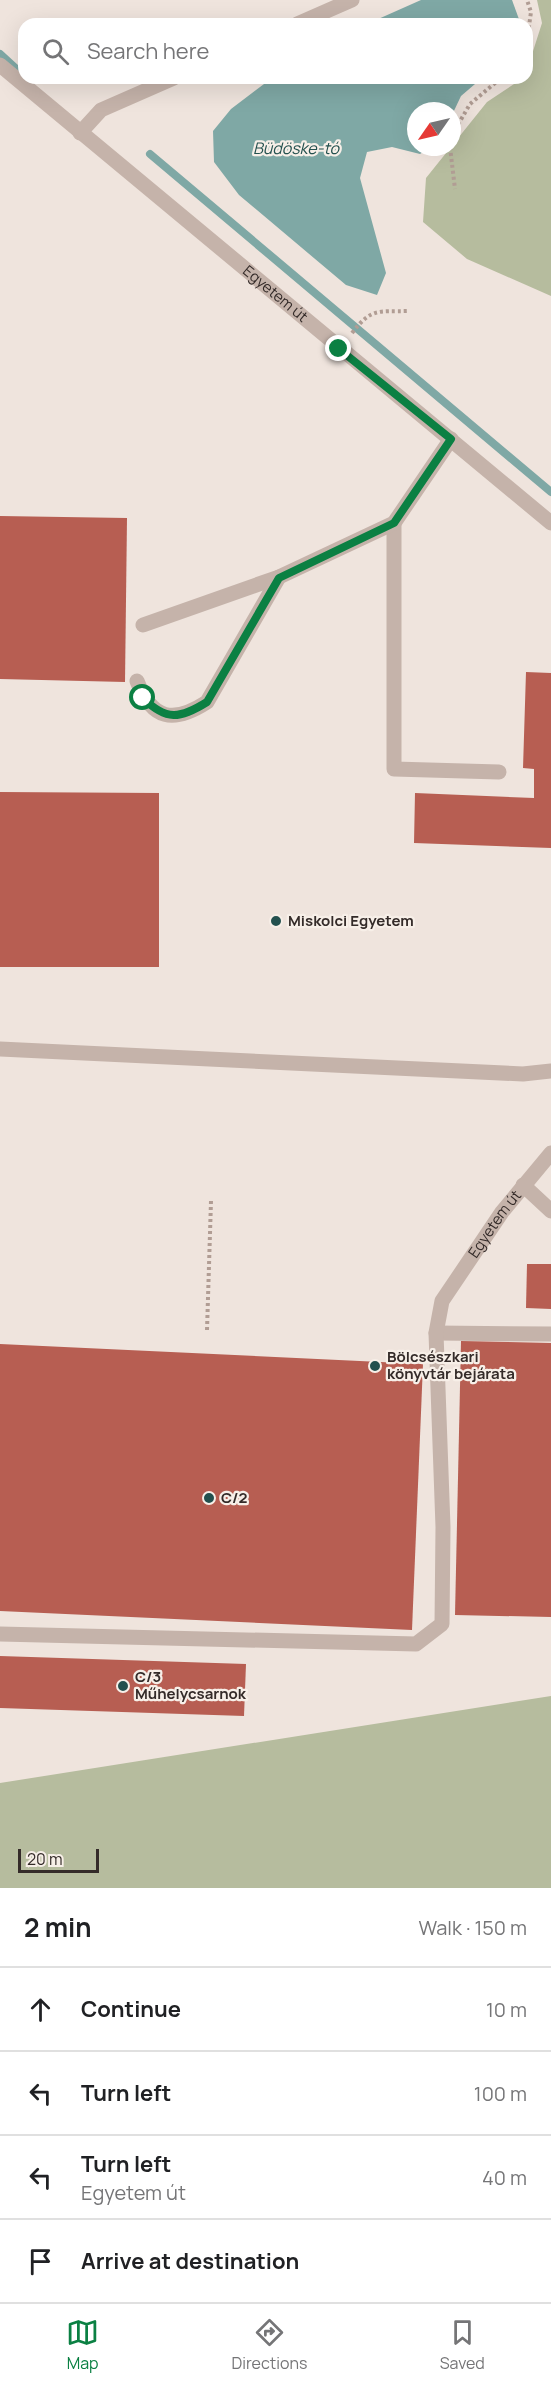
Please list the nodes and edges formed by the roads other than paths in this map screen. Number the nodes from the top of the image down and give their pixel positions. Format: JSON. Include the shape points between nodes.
{"nodes":[{"id":1,"x":352,"y":0,"type":"edge"},
{"id":2,"x":311,"y":18,"type":"edge"},
{"id":3,"x":0,"y":65,"type":"edge"},
{"id":4,"x":18,"y":80,"type":"edge"},
{"id":5,"x":22,"y":84,"type":"edge"},
{"id":6,"x":160,"y":84,"type":"edge"},
{"id":7,"x":80,"y":133,"type":"junction"},
{"id":8,"x":451,"y":439,"type":"junction"},
{"id":9,"x":394,"y":523,"type":"junction"},
{"id":10,"x":551,"y":523,"type":"edge"},
{"id":11,"x":279,"y":578,"type":"junction"},
{"id":12,"x":142,"y":625,"type":"dead end"},
{"id":13,"x":137,"y":681,"type":"dead end"},
{"id":14,"x":499,"y":772,"type":"dead end"},
{"id":15,"x":0,"y":1049,"type":"edge"},
{"id":16,"x":551,"y":1071,"type":"edge"},
{"id":17,"x":551,"y":1153,"type":"edge"},
{"id":18,"x":523,"y":1185,"type":"junction"},
{"id":19,"x":551,"y":1211,"type":"edge"},
{"id":20,"x":436,"y":1333,"type":"junction"},
{"id":21,"x":551,"y":1334,"type":"edge"},
{"id":22,"x":0,"y":1634,"type":"edge"}],
"edges":[{"from":1,"to":2,"type":"street"},
{"from":3,"to":4,"type":"street","name":"Egyetem út"},
{"from":5,"to":7,"type":"street","name":"Egyetem út"},
{"from":6,"to":7,"type":"street","via":[[101,110]]},
{"from":7,"to":8,"type":"street","name":"Egyetem út"},
{"from":8,"to":9,"type":"street"},
{"from":8,"to":10,"type":"street","name":"Egyetem út"},
{"from":9,"to":11,"type":"street"},
{"from":9,"to":14,"type":"street","via":[[394,769]]},
{"from":11,"to":12,"type":"street"},
{"from":11,"to":13,"type":"street","via":[[207,702],[190,713],[172,716],[156,711],[143,698]]},
{"from":15,"to":16,"type":"street","via":[[523,1074]]},
{"from":17,"to":18,"type":"street","name":"Egyetem út"},
{"from":18,"to":19,"type":"street"},
{"from":18,"to":20,"type":"street","name":"Egyetem út","via":[[442,1301]]},
{"from":20,"to":21,"type":"street"},
{"from":20,"to":22,"type":"street","via":[[442,1624],[417,1644]]}]}
